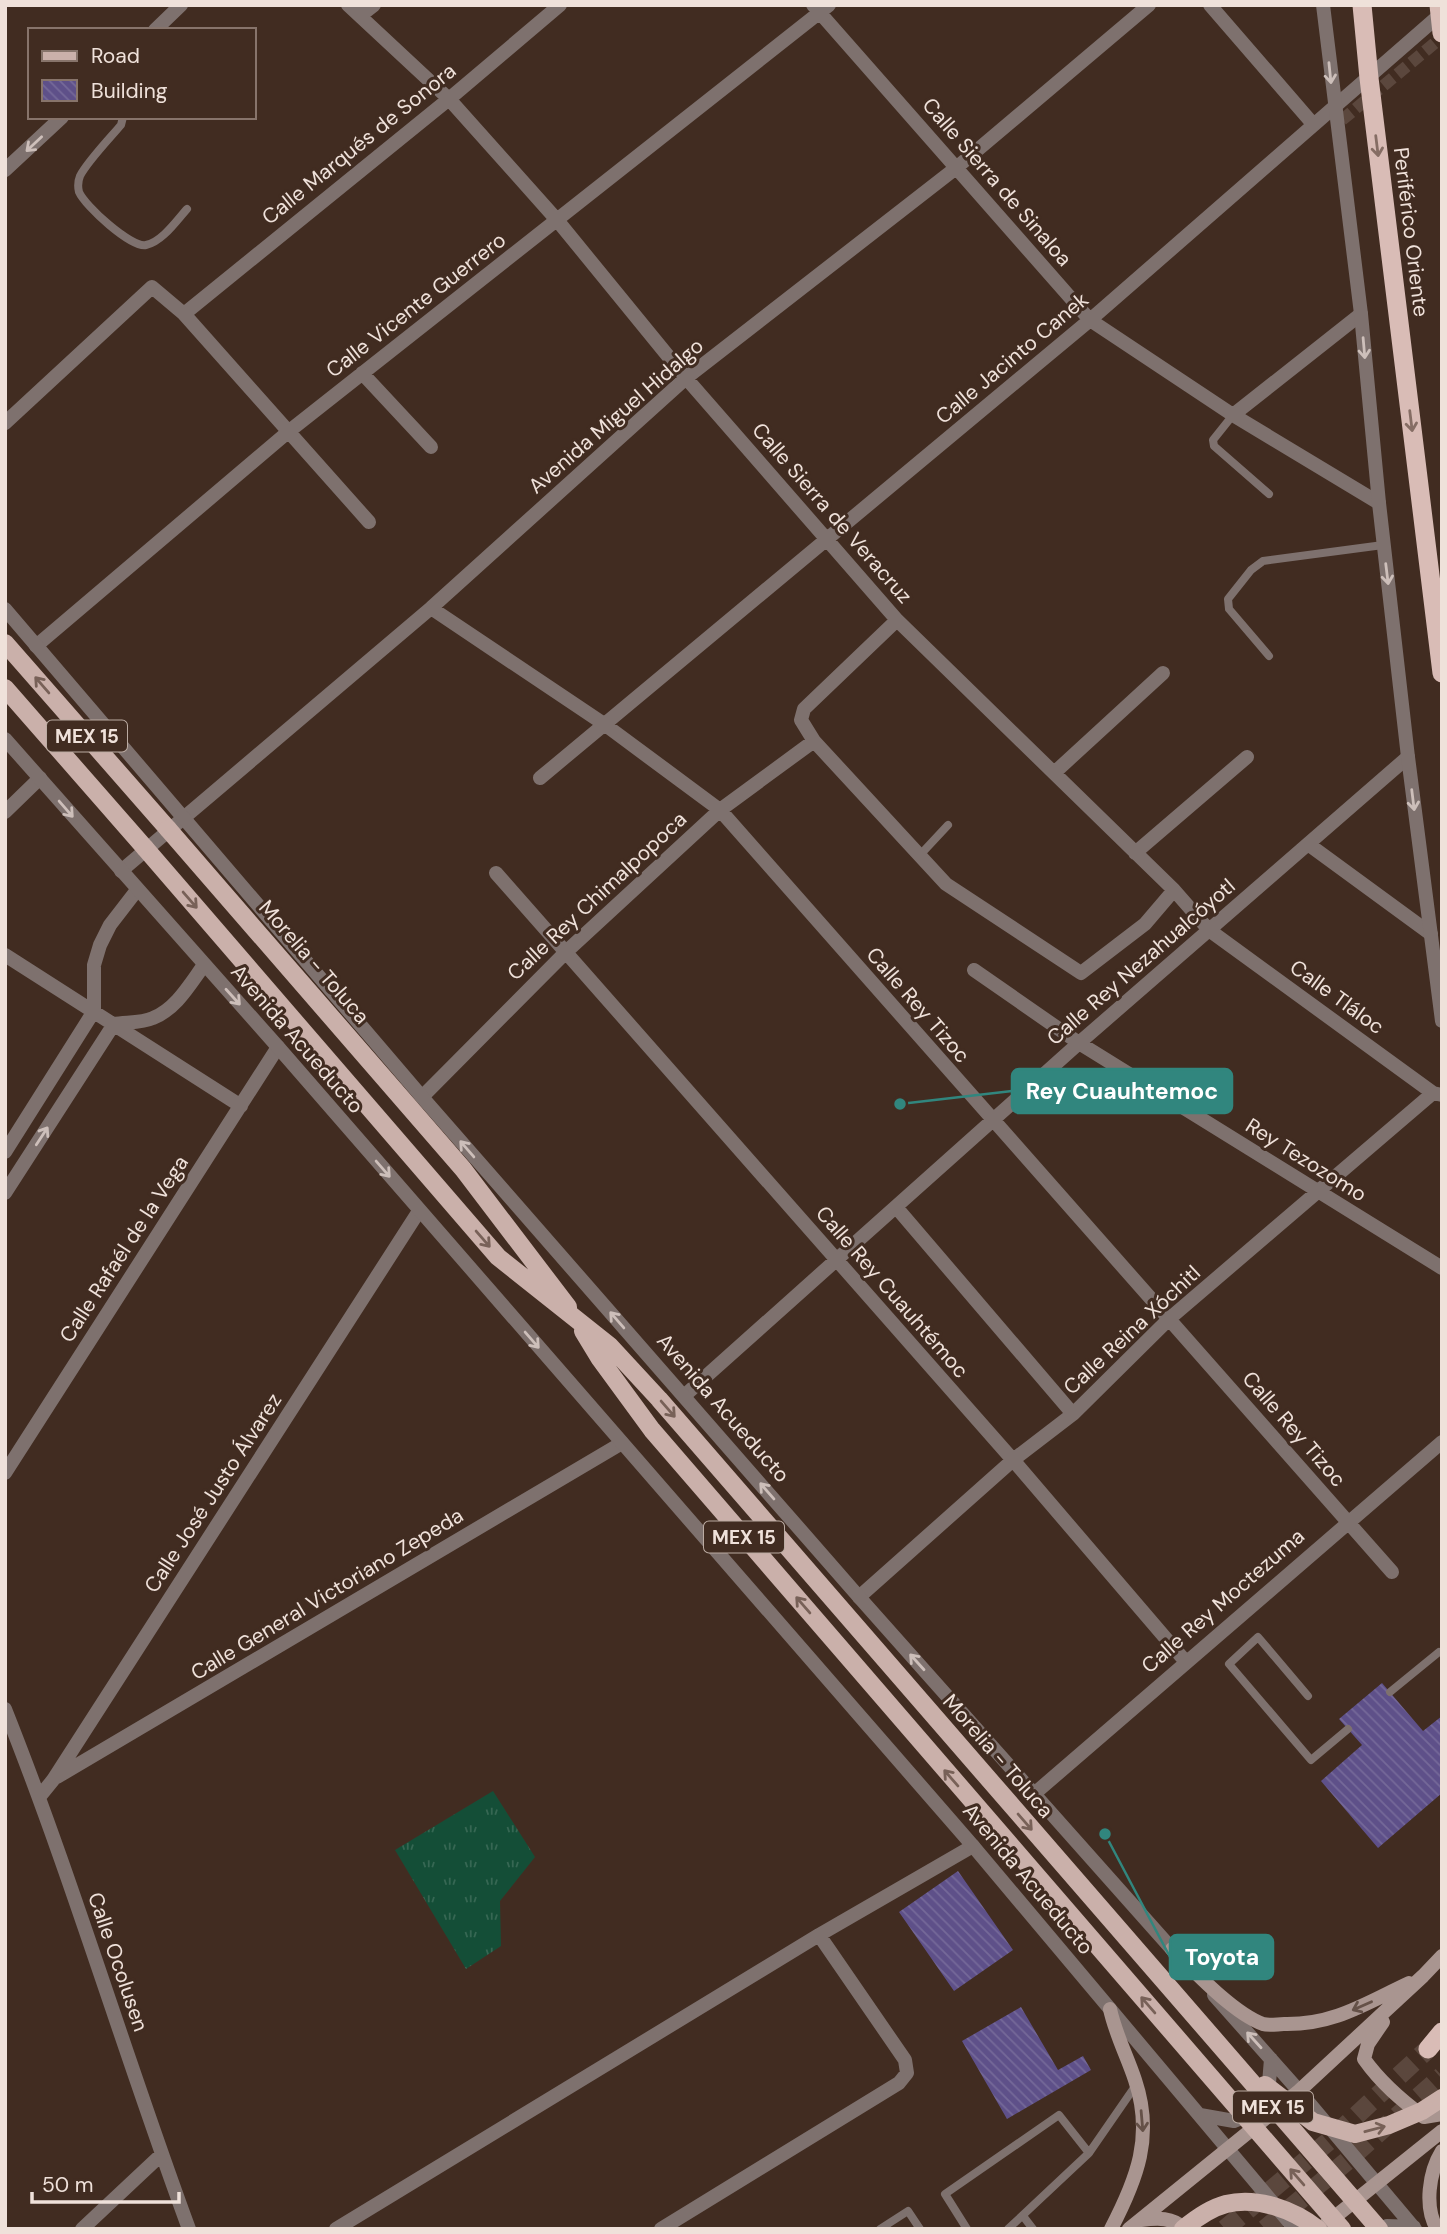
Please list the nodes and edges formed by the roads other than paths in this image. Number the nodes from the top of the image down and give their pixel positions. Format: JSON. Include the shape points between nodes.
{"nodes":[{"id":1,"x":181,"y":5,"type":"edge"},
{"id":2,"x":348,"y":5,"type":"edge"},
{"id":3,"x":374,"y":5,"type":"edge"},
{"id":4,"x":560,"y":5,"type":"edge"},
{"id":5,"x":1149,"y":5,"type":"edge"},
{"id":6,"x":1210,"y":5,"type":"edge"},
{"id":7,"x":1323,"y":5,"type":"edge"},
{"id":8,"x":1362,"y":5,"type":"edge"},
{"id":9,"x":821,"y":8,"type":"edge"},
{"id":10,"x":360,"y":16,"type":"junction"},
{"id":11,"x":1441,"y":17,"type":"edge"},
{"id":12,"x":157,"y":28,"type":"edge"},
{"id":13,"x":1369,"y":78,"type":"junction"},
{"id":14,"x":449,"y":99,"type":"junction"},
{"id":15,"x":1334,"y":107,"type":"junction"},
{"id":16,"x":60,"y":119,"type":"edge"},
{"id":17,"x":122,"y":119,"type":"edge"},
{"id":18,"x":1313,"y":124,"type":"junction"},
{"id":19,"x":956,"y":168,"type":"junction"},
{"id":20,"x":5,"y":170,"type":"edge"},
{"id":21,"x":187,"y":209,"type":"dead end"},
{"id":22,"x":557,"y":220,"type":"junction"},
{"id":23,"x":184,"y":314,"type":"junction"},
{"id":24,"x":1361,"y":314,"type":"junction"},
{"id":25,"x":1090,"y":320,"type":"junction"},
{"id":26,"x":362,"y":373,"type":"junction"},
{"id":27,"x":687,"y":379,"type":"junction"},
{"id":28,"x":1233,"y":415,"type":"junction"},
{"id":29,"x":5,"y":424,"type":"edge"},
{"id":30,"x":288,"y":432,"type":"junction"},
{"id":31,"x":431,"y":447,"type":"dead end"},
{"id":32,"x":1269,"y":494,"type":"dead end"},
{"id":33,"x":1378,"y":503,"type":"junction"},
{"id":34,"x":369,"y":522,"type":"dead end"},
{"id":35,"x":827,"y":540,"type":"junction"},
{"id":36,"x":1384,"y":545,"type":"junction"},
{"id":37,"x":431,"y":608,"type":"junction"},
{"id":38,"x":5,"y":609,"type":"edge"},
{"id":39,"x":897,"y":620,"type":"junction"},
{"id":40,"x":5,"y":643,"type":"edge"},
{"id":41,"x":36,"y":646,"type":"junction"},
{"id":42,"x":1269,"y":656,"type":"dead end"},
{"id":43,"x":1163,"y":673,"type":"dead end"},
{"id":44,"x":1442,"y":673,"type":"edge"},
{"id":45,"x":5,"y":688,"type":"edge"},
{"id":46,"x":604,"y":724,"type":"junction"},
{"id":47,"x":5,"y":739,"type":"edge"},
{"id":48,"x":814,"y":741,"type":"junction"},
{"id":49,"x":1247,"y":757,"type":"dead end"},
{"id":50,"x":1408,"y":757,"type":"junction"},
{"id":51,"x":1054,"y":773,"type":"junction"},
{"id":52,"x":40,"y":778,"type":"junction"},
{"id":53,"x":540,"y":778,"type":"dead end"},
{"id":54,"x":720,"y":810,"type":"junction"},
{"id":55,"x":5,"y":812,"type":"edge"},
{"id":56,"x":175,"y":823,"type":"junction"},
{"id":57,"x":948,"y":825,"type":"dead end"},
{"id":58,"x":1308,"y":844,"type":"junction"},
{"id":59,"x":145,"y":848,"type":"junction"},
{"id":60,"x":1135,"y":853,"type":"junction"},
{"id":61,"x":920,"y":855,"type":"junction"},
{"id":62,"x":121,"y":871,"type":"junction"},
{"id":63,"x":496,"y":873,"type":"dead end"},
{"id":64,"x":137,"y":890,"type":"junction"},
{"id":65,"x":1174,"y":891,"type":"junction"},
{"id":66,"x":1209,"y":930,"type":"junction"},
{"id":67,"x":1431,"y":934,"type":"junction"},
{"id":68,"x":567,"y":951,"type":"junction"},
{"id":69,"x":5,"y":955,"type":"edge"},
{"id":70,"x":204,"y":965,"type":"junction"},
{"id":71,"x":974,"y":971,"type":"dead end"},
{"id":72,"x":94,"y":1011,"type":"junction"},
{"id":73,"x":1442,"y":1021,"type":"edge"},
{"id":74,"x":114,"y":1024,"type":"junction"},
{"id":75,"x":1079,"y":1043,"type":"junction"},
{"id":76,"x":278,"y":1047,"type":"junction"},
{"id":77,"x":1437,"y":1094,"type":"edge"},
{"id":78,"x":422,"y":1097,"type":"junction"},
{"id":79,"x":241,"y":1106,"type":"junction"},
{"id":80,"x":992,"y":1122,"type":"junction"},
{"id":81,"x":5,"y":1152,"type":"edge"},
{"id":82,"x":1318,"y":1192,"type":"junction"},
{"id":83,"x":5,"y":1193,"type":"edge"},
{"id":84,"x":896,"y":1208,"type":"junction"},
{"id":85,"x":419,"y":1211,"type":"junction"},
{"id":86,"x":835,"y":1260,"type":"junction"},
{"id":87,"x":1442,"y":1268,"type":"edge"},
{"id":88,"x":1169,"y":1320,"type":"junction"},
{"id":89,"x":684,"y":1396,"type":"junction"},
{"id":90,"x":1073,"y":1414,"type":"junction"},
{"id":91,"x":1442,"y":1442,"type":"edge"},
{"id":92,"x":622,"y":1444,"type":"junction"},
{"id":93,"x":1013,"y":1460,"type":"junction"},
{"id":94,"x":5,"y":1473,"type":"edge"},
{"id":95,"x":1348,"y":1522,"type":"junction"},
{"id":96,"x":1391,"y":1572,"type":"dead end"},
{"id":97,"x":859,"y":1597,"type":"junction"},
{"id":98,"x":1441,"y":1653,"type":"edge"},
{"id":99,"x":1186,"y":1662,"type":"junction"},
{"id":100,"x":1390,"y":1692,"type":"dead end"},
{"id":101,"x":1308,"y":1696,"type":"dead end"},
{"id":102,"x":5,"y":1709,"type":"edge"},
{"id":103,"x":1348,"y":1729,"type":"dead end"},
{"id":104,"x":53,"y":1780,"type":"junction"},
{"id":105,"x":1034,"y":1794,"type":"junction"},
{"id":106,"x":40,"y":1796,"type":"junction"},
{"id":107,"x":973,"y":1846,"type":"junction"},
{"id":108,"x":819,"y":1935,"type":"junction"},
{"id":109,"x":1172,"y":1949,"type":"junction"},
{"id":110,"x":1442,"y":1956,"type":"edge"},
{"id":111,"x":1423,"y":1976,"type":"junction"},
{"id":112,"x":1168,"y":1984,"type":"junction"},
{"id":113,"x":1110,"y":2009,"type":"junction"},
{"id":114,"x":1442,"y":2032,"type":"edge"},
{"id":115,"x":1427,"y":2049,"type":"tunnel mouth"},
{"id":116,"x":1271,"y":2059,"type":"junction"},
{"id":117,"x":1137,"y":2084,"type":"junction"},
{"id":118,"x":1299,"y":2091,"type":"junction"},
{"id":119,"x":1442,"y":2098,"type":"edge"},
{"id":120,"x":1442,"y":2114,"type":"edge"},
{"id":121,"x":1200,"y":2115,"type":"junction"},
{"id":122,"x":1442,"y":2131,"type":"edge"},
{"id":123,"x":1230,"y":2148,"type":"junction"},
{"id":124,"x":1442,"y":2151,"type":"edge"},
{"id":125,"x":1088,"y":2153,"type":"junction"},
{"id":126,"x":162,"y":2154,"type":"junction"},
{"id":127,"x":1378,"y":2183,"type":"junction"},
{"id":128,"x":1023,"y":2216,"type":"junction"},
{"id":129,"x":1437,"y":2221,"type":"edge"},
{"id":130,"x":1134,"y":2225,"type":"edge"},
{"id":131,"x":1414,"y":2228,"type":"edge"},
{"id":132,"x":82,"y":2229,"type":"edge"},
{"id":133,"x":189,"y":2229,"type":"edge"},
{"id":134,"x":336,"y":2229,"type":"edge"},
{"id":135,"x":661,"y":2229,"type":"edge"},
{"id":136,"x":880,"y":2229,"type":"edge"},
{"id":137,"x":920,"y":2229,"type":"edge"},
{"id":138,"x":967,"y":2229,"type":"edge"},
{"id":139,"x":1009,"y":2229,"type":"edge"},
{"id":140,"x":1033,"y":2229,"type":"edge"},
{"id":141,"x":1111,"y":2229,"type":"edge"},
{"id":142,"x":1184,"y":2229,"type":"edge"},
{"id":143,"x":1295,"y":2229,"type":"edge"},
{"id":144,"x":1319,"y":2229,"type":"edge"},
{"id":145,"x":1342,"y":2229,"type":"edge"},
{"id":146,"x":1381,"y":2229,"type":"edge"}],
"edges":[{"from":1,"to":12,"type":"street"},
{"from":2,"to":10,"type":"street","name":"Calle Sierra de Veracruz"},
{"from":3,"to":10,"type":"street"},
{"from":4,"to":14,"type":"street","name":"Calle Marqués de Sonora"},
{"from":5,"to":19,"type":"street","name":"Avenida Miguel Hidalgo"},
{"from":6,"to":18,"type":"street"},
{"from":7,"to":15,"type":"street","one_way":true},
{"from":8,"to":13,"type":"highway","name":"Periférico Oriente"},
{"from":9,"to":19,"type":"street","name":"Calle Sierra de Sinaloa"},
{"from":9,"to":22,"type":"street","name":"Calle Vicente Guerrero"},
{"from":10,"to":14,"type":"street","name":"Calle Sierra de Veracruz"},
{"from":11,"to":13,"type":"street","name":"Calle Jacinto Canek"},
{"from":13,"to":15,"type":"street","name":"Calle Jacinto Canek"},
{"from":13,"to":44,"type":"highway","name":"Periférico Oriente","one_way":true},
{"from":14,"to":22,"type":"street","name":"Calle Sierra de Veracruz"},
{"from":14,"to":23,"type":"street","name":"Calle Marqués de Sonora"},
{"from":15,"to":18,"type":"street","name":"Calle Jacinto Canek"},
{"from":15,"to":24,"type":"street"},
{"from":16,"to":20,"type":"street","one_way":true},
{"from":17,"to":21,"type":"lane","via":[[80,177],[80,195],[110,226],[138,245],[156,241]]},
{"from":18,"to":25,"type":"street","name":"Calle Jacinto Canek"},
{"from":19,"to":25,"type":"street","name":"Calle Sierra de Sinaloa"},
{"from":19,"to":27,"type":"street","name":"Avenida Miguel Hidalgo"},
{"from":22,"to":26,"type":"street","name":"Calle Vicente Guerrero"},
{"from":22,"to":27,"type":"street","name":"Calle Sierra de Veracruz"},
{"from":23,"to":29,"type":"street","via":[[152,287]]},
{"from":23,"to":30,"type":"street"},
{"from":24,"to":28,"type":"street"},
{"from":24,"to":33,"type":"street","one_way":true},
{"from":25,"to":28,"type":"street","name":"Calle Sierra de Sinaloa"},
{"from":25,"to":35,"type":"street","name":"Calle Jacinto Canek"},
{"from":26,"to":30,"type":"street","name":"Calle Vicente Guerrero"},
{"from":26,"to":31,"type":"street"},
{"from":27,"to":35,"type":"street","name":"Calle Sierra de Veracruz"},
{"from":27,"to":37,"type":"street","name":"Avenida Miguel Hidalgo"},
{"from":28,"to":32,"type":"lane","via":[[1213,440],[1214,446]]},
{"from":28,"to":33,"type":"street","name":"Calle Sierra de Sinaloa"},
{"from":30,"to":34,"type":"street"},
{"from":30,"to":41,"type":"street","name":"Calle Vicente Guerrero"},
{"from":33,"to":36,"type":"street"},
{"from":35,"to":39,"type":"street","name":"Calle Sierra de Veracruz"},
{"from":35,"to":46,"type":"street","name":"Calle Jacinto Canek"},
{"from":36,"to":42,"type":"lane","via":[[1263,561],[1251,570],[1228,599],[1229,609]]},
{"from":36,"to":50,"type":"street","one_way":true},
{"from":37,"to":46,"type":"street","name":"Calle Rey Tizoc"},
{"from":37,"to":56,"type":"street","name":"Avenida Miguel Hidalgo"},
{"from":38,"to":41,"type":"street","name":"Avenida Acueducto"},
{"from":39,"to":48,"type":"street","via":[[804,709],[801,720]]},
{"from":39,"to":51,"type":"street","name":"Calle Sierra de Veracruz"},
{"from":56,"to":40,"type":"main road","name":"Morelia - Toluca","number":"MEX 15","one_way":true},
{"from":41,"to":56,"type":"street","name":"Avenida Acueducto"},
{"from":43,"to":51,"type":"street"},
{"from":45,"to":59,"type":"main road","name":"Morelia - Toluca","number":"MEX 15"},
{"from":46,"to":53,"type":"street","name":"Calle Jacinto Canek"},
{"from":46,"to":54,"type":"street","name":"Calle Rey Tizoc"},
{"from":47,"to":52,"type":"street","name":"Avenida Acueducto"},
{"from":48,"to":54,"type":"street","name":"Calle Rey Chimalpopoca"},
{"from":48,"to":61,"type":"street"},
{"from":49,"to":60,"type":"street"},
{"from":50,"to":58,"type":"street","name":"Calle Rey Nezahualcóyotl"},
{"from":50,"to":67,"type":"street","one_way":true},
{"from":51,"to":60,"type":"street","name":"Calle Sierra de Veracruz"},
{"from":52,"to":55,"type":"street"},
{"from":52,"to":62,"type":"street","name":"Avenida Acueducto","one_way":true},
{"from":54,"to":68,"type":"street","name":"Calle Rey Chimalpopoca"},
{"from":54,"to":80,"type":"street","name":"Calle Rey Tizoc"},
{"from":56,"to":59,"type":"street","name":"Avenida Miguel Hidalgo"},
{"from":56,"to":78,"type":"street","name":"Avenida Acueducto"},
{"from":145,"to":56,"type":"main road","name":"Morelia - Toluca","number":"MEX 15","one_way":true,"bridge":true,"via":[[652,1430],[561,1296],[463,1169]]},
{"from":57,"to":61,"type":"lane"},
{"from":58,"to":66,"type":"street","name":"Calle Rey Nezahualcóyotl"},
{"from":58,"to":67,"type":"street"},
{"from":59,"to":62,"type":"street","name":"Avenida Miguel Hidalgo"},
{"from":59,"to":112,"type":"main road","name":"Morelia - Toluca","number":"MEX 15","one_way":true,"bridge":true,"via":[[498,1257],[610,1346],[659,1399]]},
{"from":60,"to":65,"type":"street","name":"Calle Sierra de Veracruz"},
{"from":61,"to":65,"type":"street","via":[[947,884],[1081,973],[1144,923]]},
{"from":62,"to":64,"type":"street","name":"Avenida Acueducto"},
{"from":63,"to":68,"type":"street","name":"Calle Rey Cuauhtémoc"},
{"from":64,"to":70,"type":"street","name":"Avenida Acueducto"},
{"from":64,"to":72,"type":"street","via":[[100,945],[94,965]]},
{"from":65,"to":66,"type":"street","name":"Calle Sierra de Veracruz"},
{"from":66,"to":75,"type":"street","name":"Calle Rey Nezahualcóyotl"},
{"from":66,"to":77,"type":"street","name":"Calle Tláloc"},
{"from":67,"to":73,"type":"street"},
{"from":68,"to":78,"type":"street","name":"Calle Rey Chimalpopoca"},
{"from":68,"to":86,"type":"street","name":"Calle Rey Cuauhtémoc"},
{"from":69,"to":72,"type":"street"},
{"from":70,"to":74,"type":"street","via":[[164,1013]]},
{"from":70,"to":76,"type":"street","name":"Avenida Acueducto","one_way":true},
{"from":71,"to":75,"type":"street","name":"Rey Tezozomo"},
{"from":72,"to":74,"type":"street"},
{"from":72,"to":81,"type":"street"},
{"from":74,"to":79,"type":"street"},
{"from":83,"to":74,"type":"street","one_way":true},
{"from":75,"to":80,"type":"street","name":"Calle Rey Nezahualcóyotl"},
{"from":75,"to":82,"type":"street","name":"Rey Tezozomo"},
{"from":76,"to":79,"type":"street","name":"Calle Rafaél de la Vega"},
{"from":76,"to":85,"type":"street","name":"Avenida Acueducto","one_way":true},
{"from":77,"to":82,"type":"street","name":"Calle Reina Xóchitl"},
{"from":89,"to":78,"type":"street","name":"Avenida Acueducto","one_way":true},
{"from":79,"to":94,"type":"street","name":"Calle Rafaél de la Vega"},
{"from":80,"to":84,"type":"street","name":"Calle Rey Nezahualcóyotl"},
{"from":80,"to":88,"type":"street","name":"Calle Rey Tizoc"},
{"from":82,"to":87,"type":"street","name":"Rey Tezozomo"},
{"from":82,"to":88,"type":"street","name":"Calle Reina Xóchitl"},
{"from":84,"to":86,"type":"street","name":"Calle Rey Nezahualcóyotl"},
{"from":84,"to":90,"type":"street"},
{"from":85,"to":92,"type":"street","name":"Avenida Acueducto","one_way":true},
{"from":85,"to":104,"type":"street","name":"Calle José Justo Álvarez"},
{"from":86,"to":89,"type":"street","name":"Calle Rey Nezahualcóyotl"},
{"from":86,"to":93,"type":"street","name":"Calle Rey Cuauhtémoc"},
{"from":88,"to":90,"type":"street","name":"Calle Reina Xóchitl"},
{"from":88,"to":95,"type":"street","name":"Calle Rey Tizoc"},
{"from":97,"to":89,"type":"street","name":"Avenida Acueducto","one_way":true},
{"from":90,"to":93,"type":"street","name":"Calle Reina Xóchitl"},
{"from":91,"to":95,"type":"street","name":"Calle Rey Moctezuma"},
{"from":92,"to":104,"type":"street","name":"Calle General Victoriano Zepeda"},
{"from":92,"to":107,"type":"street","name":"Avenida Acueducto"},
{"from":93,"to":97,"type":"street","name":"Calle Reina Xóchitl"},
{"from":93,"to":99,"type":"street","name":"Calle Rey Cuauhtémoc"},
{"from":95,"to":96,"type":"street","name":"Calle Rey Tizoc"},
{"from":95,"to":99,"type":"street","name":"Calle Rey Moctezuma"},
{"from":105,"to":97,"type":"street","name":"Avenida Acueducto","one_way":true},
{"from":98,"to":100,"type":"lane"},
{"from":99,"to":105,"type":"street","name":"Calle Rey Moctezuma"},
{"from":101,"to":103,"type":"lane","via":[[1258,1637],[1230,1664],[1311,1760]]},
{"from":102,"to":106,"type":"street","name":"Calle Ocolusen"},
{"from":104,"to":106,"type":"street","name":"Calle José Justo Álvarez"},
{"from":105,"to":109,"type":"street","name":"Avenida Acueducto"},
{"from":106,"to":126,"type":"street","name":"Calle Ocolusen"},
{"from":107,"to":108,"type":"street"},
{"from":107,"to":113,"type":"street","name":"Avenida Acueducto"},
{"from":108,"to":134,"type":"street"},
{"from":108,"to":135,"type":"street","via":[[905,2060],[907,2073],[899,2083]]},
{"from":111,"to":109,"type":"main road","one_way":true,"via":[[1334,2018],[1305,2025],[1264,2024],[1229,2003]]},
{"from":116,"to":109,"type":"street","name":"Avenida Acueducto","one_way":true},
{"from":110,"to":111,"type":"main road"},
{"from":111,"to":118,"type":"main road"},
{"from":111,"to":120,"type":"main road","via":[[1380,2026],[1364,2059],[1376,2076],[1424,2117]]},
{"from":112,"to":119,"type":"main road","one_way":true,"bridge":true,"via":[[1275,2094],[1313,2122],[1355,2134],[1389,2125]]},
{"from":112,"to":146,"type":"main road","name":"Morelia - Toluca","number":"MEX 15","bridge":true},
{"from":113,"to":117,"type":"main road"},
{"from":113,"to":121,"type":"street","name":"Avenida Acueducto"},
{"from":114,"to":115,"type":"highway"},
{"from":116,"to":118,"type":"street","name":"Avenida Acueducto"},
{"from":116,"to":121,"type":"street","via":[[1268,2095],[1255,2112],[1234,2121]]},
{"from":117,"to":125,"type":"lane"},
{"from":117,"to":141,"type":"main road","one_way":true,"via":[[1143,2152]]},
{"from":118,"to":123,"type":"main road"},
{"from":118,"to":127,"type":"street","name":"Avenida Acueducto"},
{"from":121,"to":123,"type":"street","name":"Avenida Acueducto"},
{"from":122,"to":127,"type":"main road"},
{"from":123,"to":130,"type":"main road"},
{"from":123,"to":143,"type":"street","name":"Avenida Acueducto"},
{"from":124,"to":129,"type":"main road","via":[[1429,2195]]},
{"from":125,"to":128,"type":"lane"},
{"from":125,"to":138,"type":"lane","via":[[1059,2115],[945,2194]]},
{"from":126,"to":132,"type":"street"},
{"from":126,"to":133,"type":"street","name":"Calle Ocolusen"},
{"from":127,"to":131,"type":"street","name":"Avenida Acueducto"},
{"from":127,"to":144,"type":"main road"},
{"from":128,"to":139,"type":"lane"},
{"from":128,"to":140,"type":"lane"},
{"from":130,"to":142,"type":"main road","via":[[1160,2218]]},
{"from":131,"to":146,"type":"street"},
{"from":136,"to":137,"type":"lane","via":[[908,2211]]},
{"from":142,"to":144,"type":"main road","bridge":true,"via":[[1226,2204],[1262,2202]]}]}
